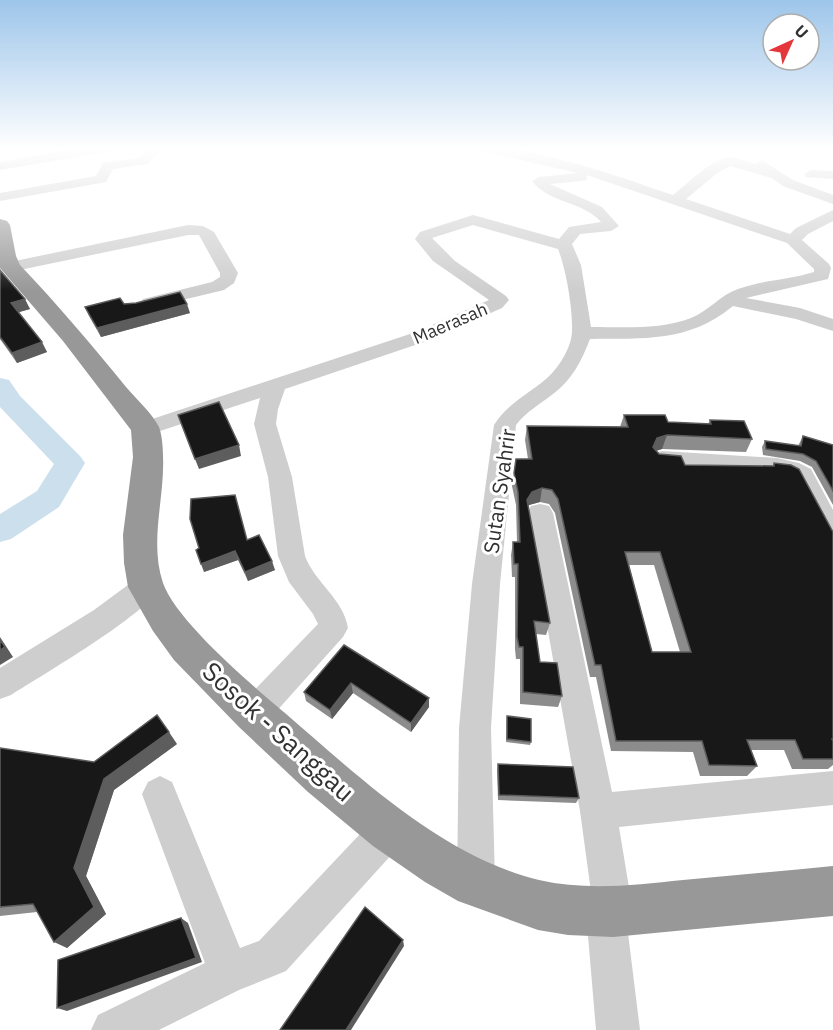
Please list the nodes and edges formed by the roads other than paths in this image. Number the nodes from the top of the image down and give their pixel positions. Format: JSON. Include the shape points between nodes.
{"nodes":[{"id":1,"x":563,"y":195,"type":"edge"},
{"id":2,"x":661,"y":195,"type":"edge"},
{"id":3,"x":682,"y":195,"type":"edge"},
{"id":4,"x":676,"y":200,"type":"junction"},
{"id":5,"x":833,"y":215,"type":"edge"},
{"id":6,"x":794,"y":242,"type":"junction"},
{"id":7,"x":562,"y":244,"type":"junction"},
{"id":8,"x":4,"y":251,"type":"edge"},
{"id":9,"x":833,"y":264,"type":"edge"},
{"id":10,"x":729,"y":300,"type":"junction"},
{"id":11,"x":139,"y":305,"type":"edge"},
{"id":12,"x":833,"y":325,"type":"edge"},
{"id":13,"x":582,"y":333,"type":"junction"},
{"id":14,"x":276,"y":385,"type":"junction"},
{"id":15,"x":145,"y":429,"type":"junction"},
{"id":16,"x":662,"y":459,"type":"edge"},
{"id":17,"x":540,"y":513,"type":"dead end"},
{"id":18,"x":833,"y":535,"type":"edge"},
{"id":19,"x":146,"y":587,"type":"junction"},
{"id":20,"x":0,"y":685,"type":"edge"},
{"id":21,"x":254,"y":713,"type":"junction"},
{"id":22,"x":833,"y":788,"type":"edge"},
{"id":23,"x":160,"y":795,"type":"dead end"},
{"id":24,"x":597,"y":811,"type":"junction"},
{"id":25,"x":390,"y":829,"type":"junction"},
{"id":26,"x":476,"y":883,"type":"junction"},
{"id":27,"x":833,"y":891,"type":"edge"},
{"id":28,"x":610,"y":912,"type":"junction"},
{"id":29,"x":229,"y":974,"type":"junction"},
{"id":30,"x":112,"y":1030,"type":"edge"},
{"id":31,"x":618,"y":1030,"type":"edge"}],
"edges":[{"from":1,"to":7,"type":"street","via":[[595,209],[611,224],[575,230]]},
{"from":2,"to":4,"type":"street"},
{"from":3,"to":4,"type":"street"},
{"from":4,"to":6,"type":"street"},
{"from":5,"to":6,"type":"street","via":[[802,231]]},
{"from":6,"to":9,"type":"street"},
{"from":6,"to":10,"type":"street","via":[[823,268],[822,274],[746,291]]},
{"from":7,"to":13,"type":"street","via":[[573,265]]},
{"from":7,"to":14,"type":"street","name":"Maerasah","via":[[473,220],[426,235],[423,239],[435,253],[499,302],[423,336]]},
{"from":8,"to":11,"type":"street","via":[[188,230],[208,235],[229,273],[225,283]]},
{"from":8,"to":15,"type":"highway"},
{"from":10,"to":12,"type":"street"},
{"from":10,"to":13,"type":"street","via":[[708,317],[687,325]]},
{"from":13,"to":26,"type":"street","name":"Sutan Syahrir","via":[[566,371],[518,408],[505,424],[486,584],[475,729]]},
{"from":14,"to":15,"type":"street","name":"Maerasah"},
{"from":14,"to":21,"type":"street","via":[[266,425],[281,479],[289,550],[305,584],[329,614],[333,628]]},
{"from":15,"to":19,"type":"highway","name":"Sosok - Sanggau","via":[[148,457],[140,535]]},
{"from":16,"to":18,"type":"street","via":[[791,469],[802,475]]},
{"from":17,"to":24,"type":"street"},
{"from":19,"to":20,"type":"street","via":[[104,619]]},
{"from":19,"to":21,"type":"highway","name":"Sosok - Sanggau","via":[[188,648]]},
{"from":21,"to":25,"type":"highway","name":"Sosok - Sanggau"},
{"from":22,"to":24,"type":"street"},
{"from":23,"to":29,"type":"street"},
{"from":24,"to":28,"type":"street"},
{"from":25,"to":26,"type":"highway","name":"Sosok - Sanggau"},
{"from":25,"to":29,"type":"street","via":[[272,957]]},
{"from":26,"to":28,"type":"highway","name":"Sosok - Sanggau","via":[[538,904]]},
{"from":27,"to":28,"type":"highway","name":"Sosok - Sanggau"},
{"from":28,"to":31,"type":"street"},
{"from":29,"to":30,"type":"street"}]}
